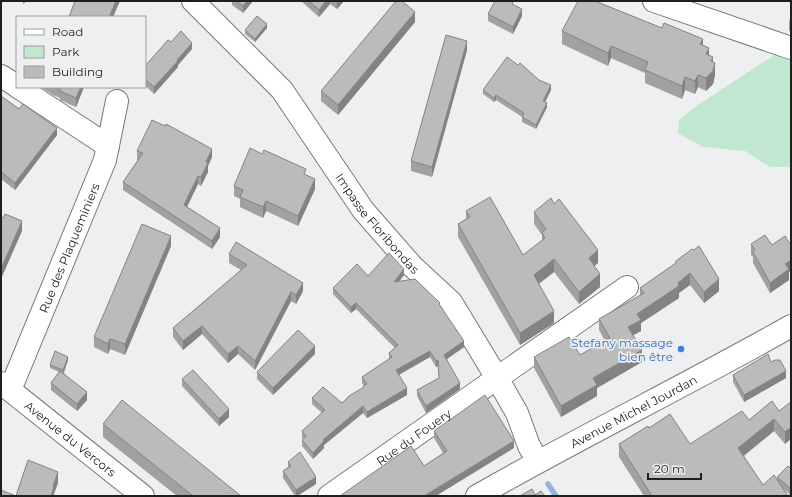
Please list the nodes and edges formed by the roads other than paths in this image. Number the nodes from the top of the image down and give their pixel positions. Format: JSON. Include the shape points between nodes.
{"nodes":[{"id":1,"x":193,"y":1,"type":"edge"},
{"id":2,"x":654,"y":1,"type":"edge"},
{"id":3,"x":791,"y":48,"type":"edge"},
{"id":4,"x":1,"y":76,"type":"edge"},
{"id":5,"x":16,"y":86,"type":"edge"},
{"id":6,"x":20,"y":88,"type":"edge"},
{"id":7,"x":117,"y":101,"type":"dead end"},
{"id":8,"x":108,"y":146,"type":"junction"},
{"id":9,"x":627,"y":287,"type":"dead end"},
{"id":10,"x":791,"y":326,"type":"edge"},
{"id":11,"x":497,"y":378,"type":"junction"},
{"id":12,"x":5,"y":386,"type":"edge"},
{"id":13,"x":538,"y":461,"type":"junction"},
{"id":14,"x":141,"y":495,"type":"edge"},
{"id":15,"x":329,"y":496,"type":"edge"},
{"id":16,"x":477,"y":496,"type":"edge"}],
"edges":[{"from":1,"to":11,"type":"street","name":"Impasse Floribondas","via":[[282,90],[363,210],[412,266],[451,302]]},
{"from":2,"to":3,"type":"street"},
{"from":4,"to":5,"type":"street"},
{"from":6,"to":8,"type":"street"},
{"from":7,"to":8,"type":"street","name":"Rue des Plaqueminiers"},
{"from":8,"to":12,"type":"street","name":"Rue des Plaqueminiers","via":[[102,167]]},
{"from":9,"to":11,"type":"street","name":"Rue du Fouery"},
{"from":10,"to":13,"type":"street","name":"Avenue Michel Jourdan","via":[[728,362]]},
{"from":11,"to":13,"type":"street","name":"Impasse Floribondas","via":[[517,413]]},
{"from":11,"to":15,"type":"street","name":"Rue du Fouery"},
{"from":12,"to":14,"type":"street","name":"Avenue du Vercors"},
{"from":13,"to":16,"type":"street","name":"Avenue Michel Jourdan"}]}
